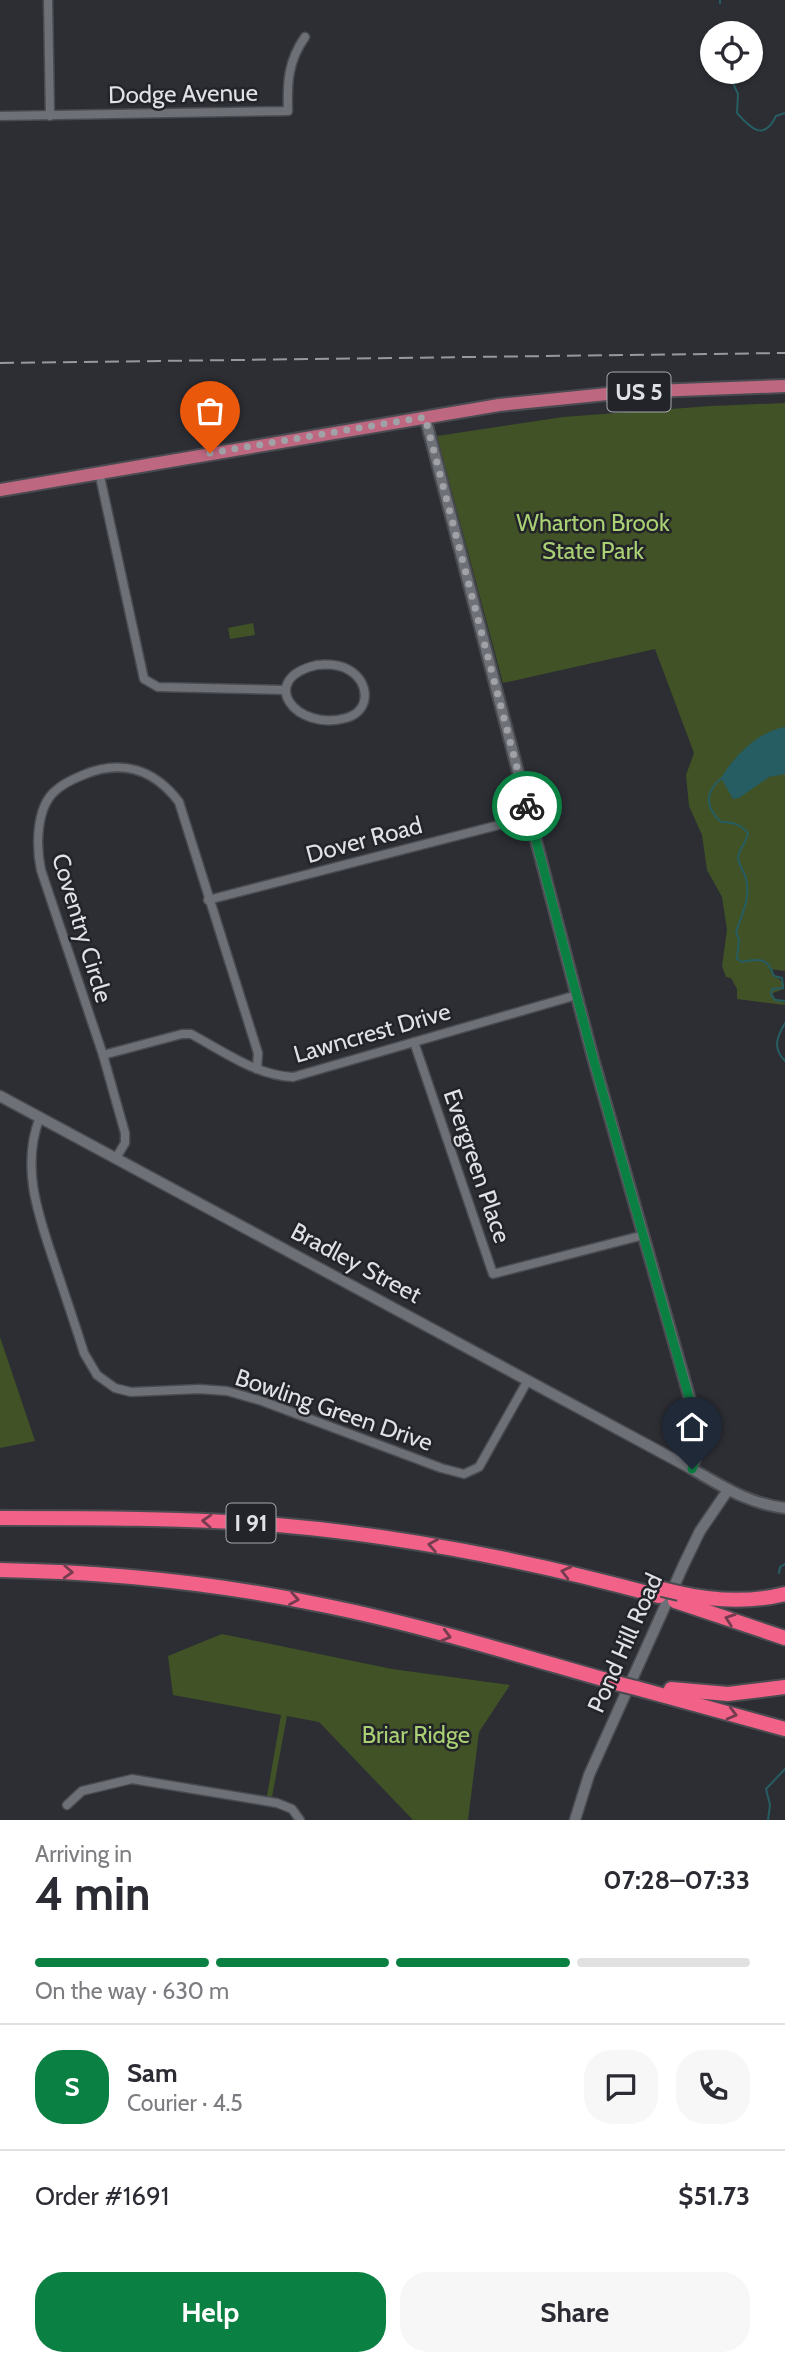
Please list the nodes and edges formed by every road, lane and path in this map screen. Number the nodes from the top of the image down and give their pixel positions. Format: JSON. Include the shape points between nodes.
{"nodes":[{"id":1,"x":48,"y":0,"type":"edge"},
{"id":2,"x":305,"y":37,"type":"dead end"},
{"id":3,"x":0,"y":116,"type":"edge"},
{"id":4,"x":50,"y":116,"type":"junction"},
{"id":5,"x":785,"y":386,"type":"edge"},
{"id":6,"x":425,"y":417,"type":"junction"},
{"id":7,"x":99,"y":472,"type":"junction"},
{"id":8,"x":0,"y":489,"type":"edge"},
{"id":9,"x":285,"y":690,"type":"junction"},
{"id":10,"x":530,"y":817,"type":"junction"},
{"id":11,"x":208,"y":900,"type":"junction"},
{"id":12,"x":577,"y":995,"type":"junction"},
{"id":13,"x":414,"y":1042,"type":"junction"},
{"id":14,"x":103,"y":1055,"type":"junction"},
{"id":15,"x":257,"y":1069,"type":"junction"},
{"id":16,"x":0,"y":1096,"type":"edge"},
{"id":17,"x":40,"y":1117,"type":"junction"},
{"id":18,"x":116,"y":1158,"type":"junction"},
{"id":19,"x":644,"y":1235,"type":"junction"},
{"id":20,"x":528,"y":1380,"type":"junction"},
{"id":21,"x":692,"y":1469,"type":"junction"},
{"id":22,"x":728,"y":1490,"type":"junction"},
{"id":23,"x":785,"y":1508,"type":"edge"},
{"id":24,"x":0,"y":1518,"type":"edge"},
{"id":25,"x":0,"y":1570,"type":"edge"},
{"id":26,"x":785,"y":1594,"type":"edge"},
{"id":27,"x":677,"y":1597,"type":"junction"},
{"id":28,"x":785,"y":1638,"type":"edge"},
{"id":29,"x":785,"y":1687,"type":"edge"},
{"id":30,"x":639,"y":1689,"type":"junction"},
{"id":31,"x":785,"y":1729,"type":"edge"},
{"id":32,"x":67,"y":1805,"type":"dead end"},
{"id":33,"x":300,"y":1820,"type":"edge"},
{"id":34,"x":575,"y":1820,"type":"edge"}],
"edges":[{"from":1,"to":4,"type":"street"},
{"from":2,"to":4,"type":"street","name":"Dodge Avenue","via":[[289,68],[288,111]]},
{"from":3,"to":4,"type":"street","name":"Dodge Avenue"},
{"from":5,"to":6,"type":"main road","number":"US 5","via":[[616,393]]},
{"from":6,"to":7,"type":"main road","number":"US 5"},
{"from":6,"to":10,"type":"main road"},
{"from":7,"to":8,"type":"main road","number":"US 5"},
{"from":7,"to":9,"type":"street","via":[[144,679],[158,687]]},
{"from":9,"to":9,"type":"street","via":[[289,703],[314,719],[349,717],[361,709],[365,698],[357,676],[336,665],[303,670]]},
{"from":10,"to":11,"type":"street","name":"Dover Road"},
{"from":10,"to":12,"type":"main road"},
{"from":11,"to":14,"type":"street","name":"Coventry Circle","via":[[178,802],[150,775],[112,767],[71,780],[52,793],[38,832],[37,851]]},
{"from":11,"to":15,"type":"street","name":"Coventry Circle","via":[[258,1053]]},
{"from":12,"to":13,"type":"street","name":"Lawncrest Drive"},
{"from":12,"to":19,"type":"main road"},
{"from":13,"to":15,"type":"street","name":"Lawncrest Drive","via":[[293,1077]]},
{"from":13,"to":19,"type":"street","name":"Evergreen Place","via":[[493,1274]]},
{"from":14,"to":15,"type":"street","name":"Lawncrest Drive","via":[[191,1034]]},
{"from":14,"to":18,"type":"street","name":"Coventry Circle","via":[[125,1133]]},
{"from":16,"to":17,"type":"street","name":"Bradley Street"},
{"from":17,"to":18,"type":"street","name":"Bradley Street"},
{"from":17,"to":20,"type":"street","name":"Bowling Green Drive","via":[[33,1137],[36,1209],[84,1353],[97,1376],[115,1388],[131,1392],[227,1391],[464,1474],[480,1467]]},
{"from":18,"to":20,"type":"street","name":"Bradley Street"},
{"from":19,"to":21,"type":"main road","via":[[698,1429]]},
{"from":20,"to":21,"type":"street","name":"Bradley Street"},
{"from":21,"to":22,"type":"main road"},
{"from":22,"to":23,"type":"main road","via":[[754,1502]]},
{"from":22,"to":34,"type":"street","name":"Pond Hill Road","via":[[684,1564],[589,1775]]},
{"from":27,"to":24,"type":"highway","number":"I 91","one_way":true,"via":[[487,1555],[334,1531],[171,1519]]},
{"from":25,"to":30,"type":"highway","one_way":true,"bridge":true,"via":[[131,1577],[302,1601]]},
{"from":26,"to":27,"type":"highway","via":[[736,1600]]},
{"from":28,"to":27,"type":"highway","number":"I 91","one_way":true},
{"from":29,"to":30,"type":"highway","via":[[728,1694]]},
{"from":30,"to":31,"type":"highway","one_way":true},
{"from":32,"to":33,"type":"street","via":[[82,1791],[132,1779],[277,1803],[292,1809]]}]}
